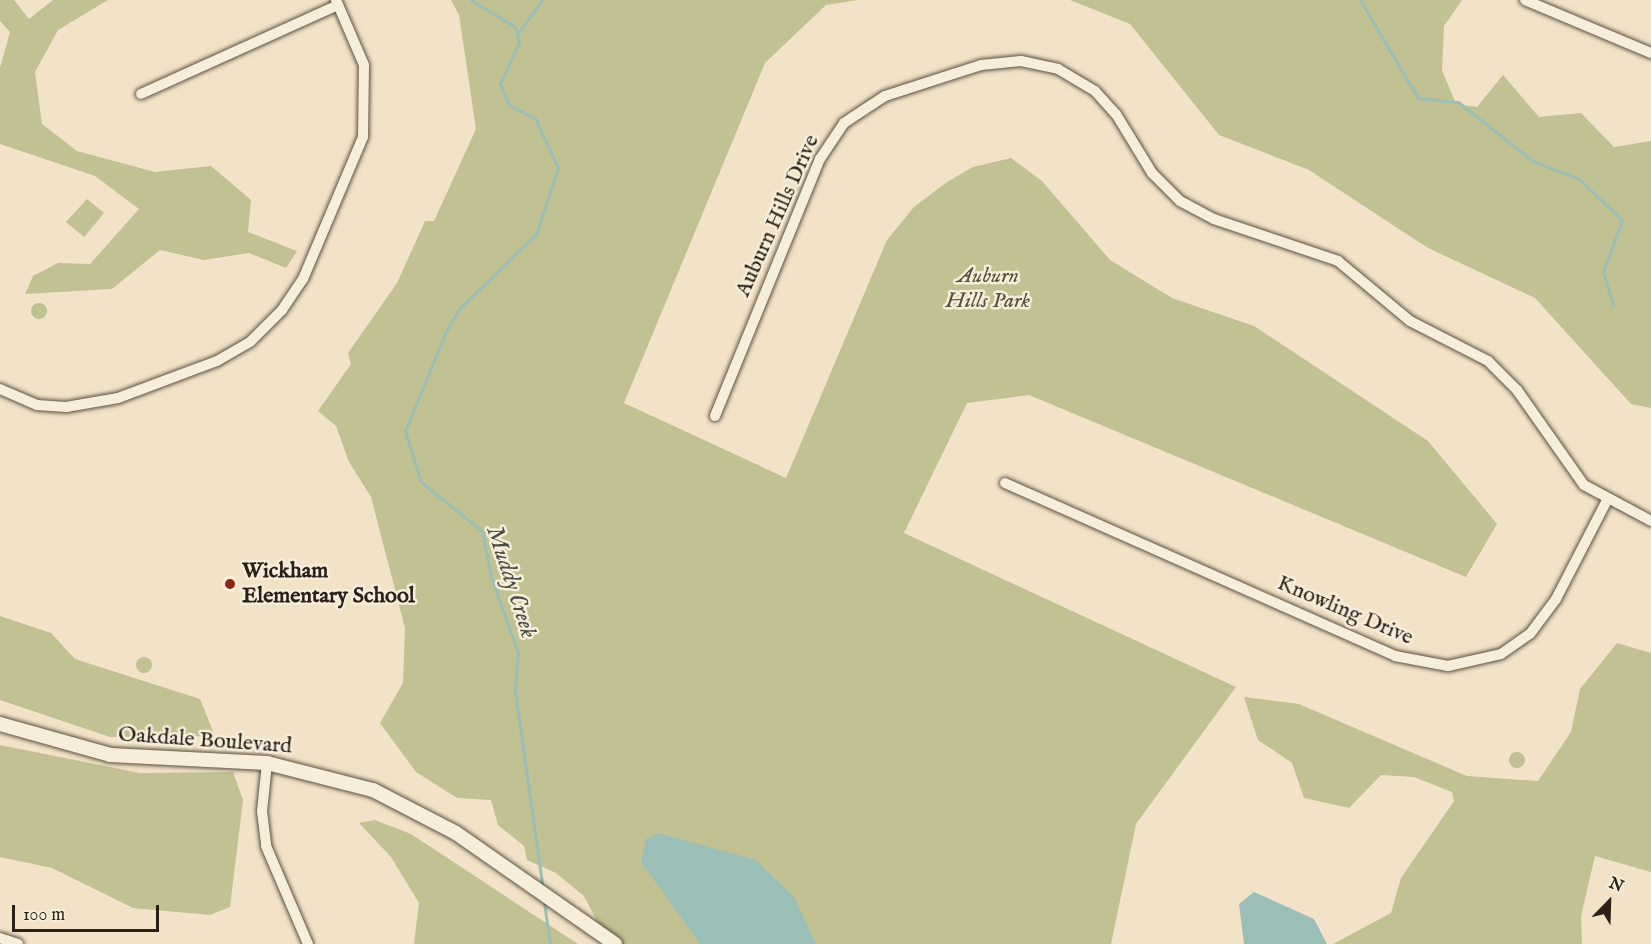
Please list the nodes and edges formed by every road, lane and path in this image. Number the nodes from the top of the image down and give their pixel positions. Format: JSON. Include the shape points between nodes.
{"nodes":[{"id":1,"x":1525,"y":0,"type":"edge"},
{"id":2,"x":337,"y":3,"type":"edge"},
{"id":3,"x":1651,"y":53,"type":"edge"},
{"id":4,"x":141,"y":94,"type":"dead end"},
{"id":5,"x":0,"y":389,"type":"edge"},
{"id":6,"x":715,"y":416,"type":"dead end"},
{"id":7,"x":1005,"y":483,"type":"dead end"},
{"id":8,"x":1607,"y":500,"type":"junction"},
{"id":9,"x":1651,"y":521,"type":"edge"},
{"id":10,"x":0,"y":724,"type":"edge"},
{"id":11,"x":267,"y":763,"type":"junction"},
{"id":12,"x":0,"y":938,"type":"edge"},
{"id":13,"x":18,"y":944,"type":"edge"},
{"id":14,"x":308,"y":944,"type":"edge"},
{"id":15,"x":615,"y":944,"type":"edge"}],
"edges":[{"from":1,"to":3,"type":"street"},
{"from":2,"to":4,"type":"street"},
{"from":2,"to":5,"type":"street","via":[[365,73],[363,137],[303,279],[270,324],[217,361],[102,402],[37,405]]},
{"from":6,"to":8,"type":"street","name":"Auburn Hills Drive","via":[[832,137],[852,116],[885,96],[981,65],[1022,61],[1058,69],[1095,91],[1116,114],[1152,173],[1180,201],[1206,216],[1330,257],[1410,321],[1488,361],[1517,390],[1574,475]]},
{"from":7,"to":8,"type":"street","name":"Knowling Drive","via":[[1395,656],[1448,666],[1501,654],[1530,634],[1556,598]]},
{"from":8,"to":9,"type":"street","name":"Auburn Hills Drive"},
{"from":10,"to":11,"type":"main road","name":"Oakdale Boulevard","via":[[110,755]]},
{"from":11,"to":14,"type":"street","via":[[262,811],[266,846]]},
{"from":11,"to":15,"type":"main road","name":"Oakdale Boulevard","via":[[344,780],[402,802],[512,870]]},
{"from":12,"to":13,"type":"street"}]}
